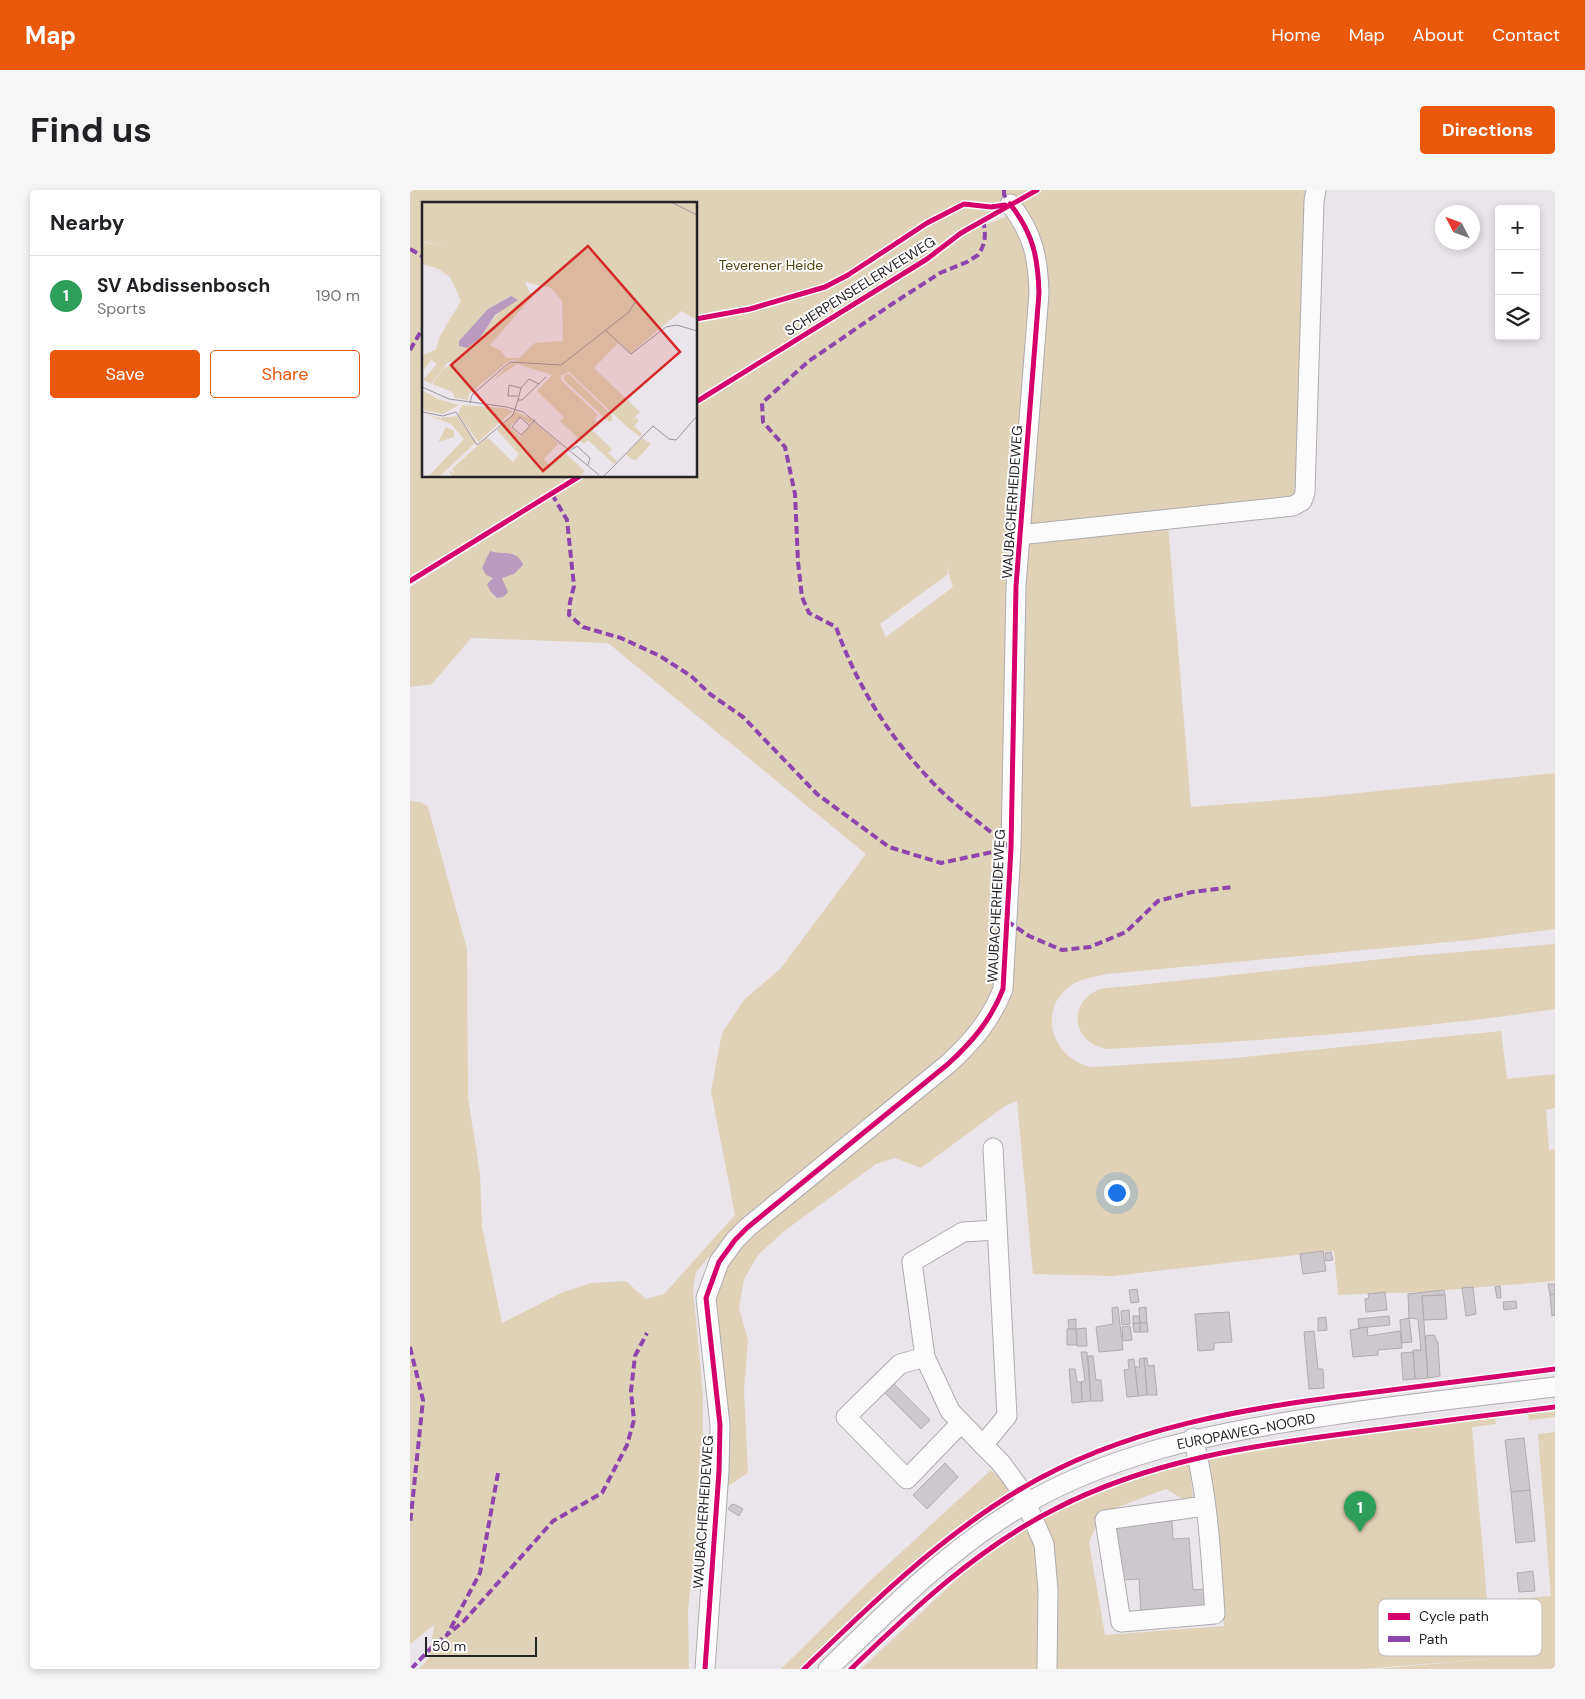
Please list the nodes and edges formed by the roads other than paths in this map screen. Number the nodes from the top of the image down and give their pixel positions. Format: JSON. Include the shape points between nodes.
{"nodes":[{"id":1,"x":1316,"y":190,"type":"edge"},
{"id":2,"x":1010,"y":204,"type":"dead end"},
{"id":3,"x":1020,"y":535,"type":"junction"},
{"id":4,"x":993,"y":1148,"type":"dead end"},
{"id":5,"x":997,"y":1230,"type":"junction"},
{"id":6,"x":925,"y":1357,"type":"junction"},
{"id":7,"x":1555,"y":1387,"type":"edge"},
{"id":8,"x":961,"y":1423,"type":"junction"},
{"id":9,"x":1193,"y":1438,"type":"junction"},
{"id":10,"x":983,"y":1445,"type":"junction"},
{"id":11,"x":1023,"y":1496,"type":"junction"},
{"id":12,"x":1205,"y":1506,"type":"junction"},
{"id":13,"x":705,"y":1669,"type":"edge"},
{"id":14,"x":828,"y":1669,"type":"edge"},
{"id":15,"x":1047,"y":1669,"type":"edge"}],
"edges":[{"from":1,"to":3,"type":"street","via":[[1305,493],[1302,501],[1293,506]]},
{"from":2,"to":3,"type":"street","name":"WAUBACHERHEIDEWEG","via":[[1029,233],[1038,270],[1039,293]]},
{"from":3,"to":13,"type":"street","name":"WAUBACHERHEIDEWEG","via":[[1016,586],[1012,839],[1003,989],[995,1010],[972,1042],[748,1227],[724,1253],[714,1271],[706,1298],[720,1425]]},
{"from":4,"to":5,"type":"street"},
{"from":5,"to":6,"type":"street","via":[[963,1232],[912,1262]]},
{"from":5,"to":10,"type":"street","via":[[1007,1416]]},
{"from":6,"to":8,"type":"street","via":[[950,1411]]},
{"from":6,"to":8,"type":"street","via":[[900,1364],[846,1417],[906,1479]]},
{"from":7,"to":9,"type":"street","name":"EUROPAWEG-NOORD","via":[[1377,1408]]},
{"from":8,"to":10,"type":"street"},
{"from":9,"to":11,"type":"street","name":"EUROPAWEG-NOORD"},
{"from":9,"to":12,"type":"street"},
{"from":10,"to":11,"type":"street","via":[[1001,1463]]},
{"from":11,"to":14,"type":"street","name":"EUROPAWEG-NOORD","via":[[900,1599]]},
{"from":11,"to":15,"type":"street","via":[[1046,1553]]},
{"from":12,"to":12,"type":"street","via":[[1215,1614],[1120,1622],[1105,1520]]}]}
